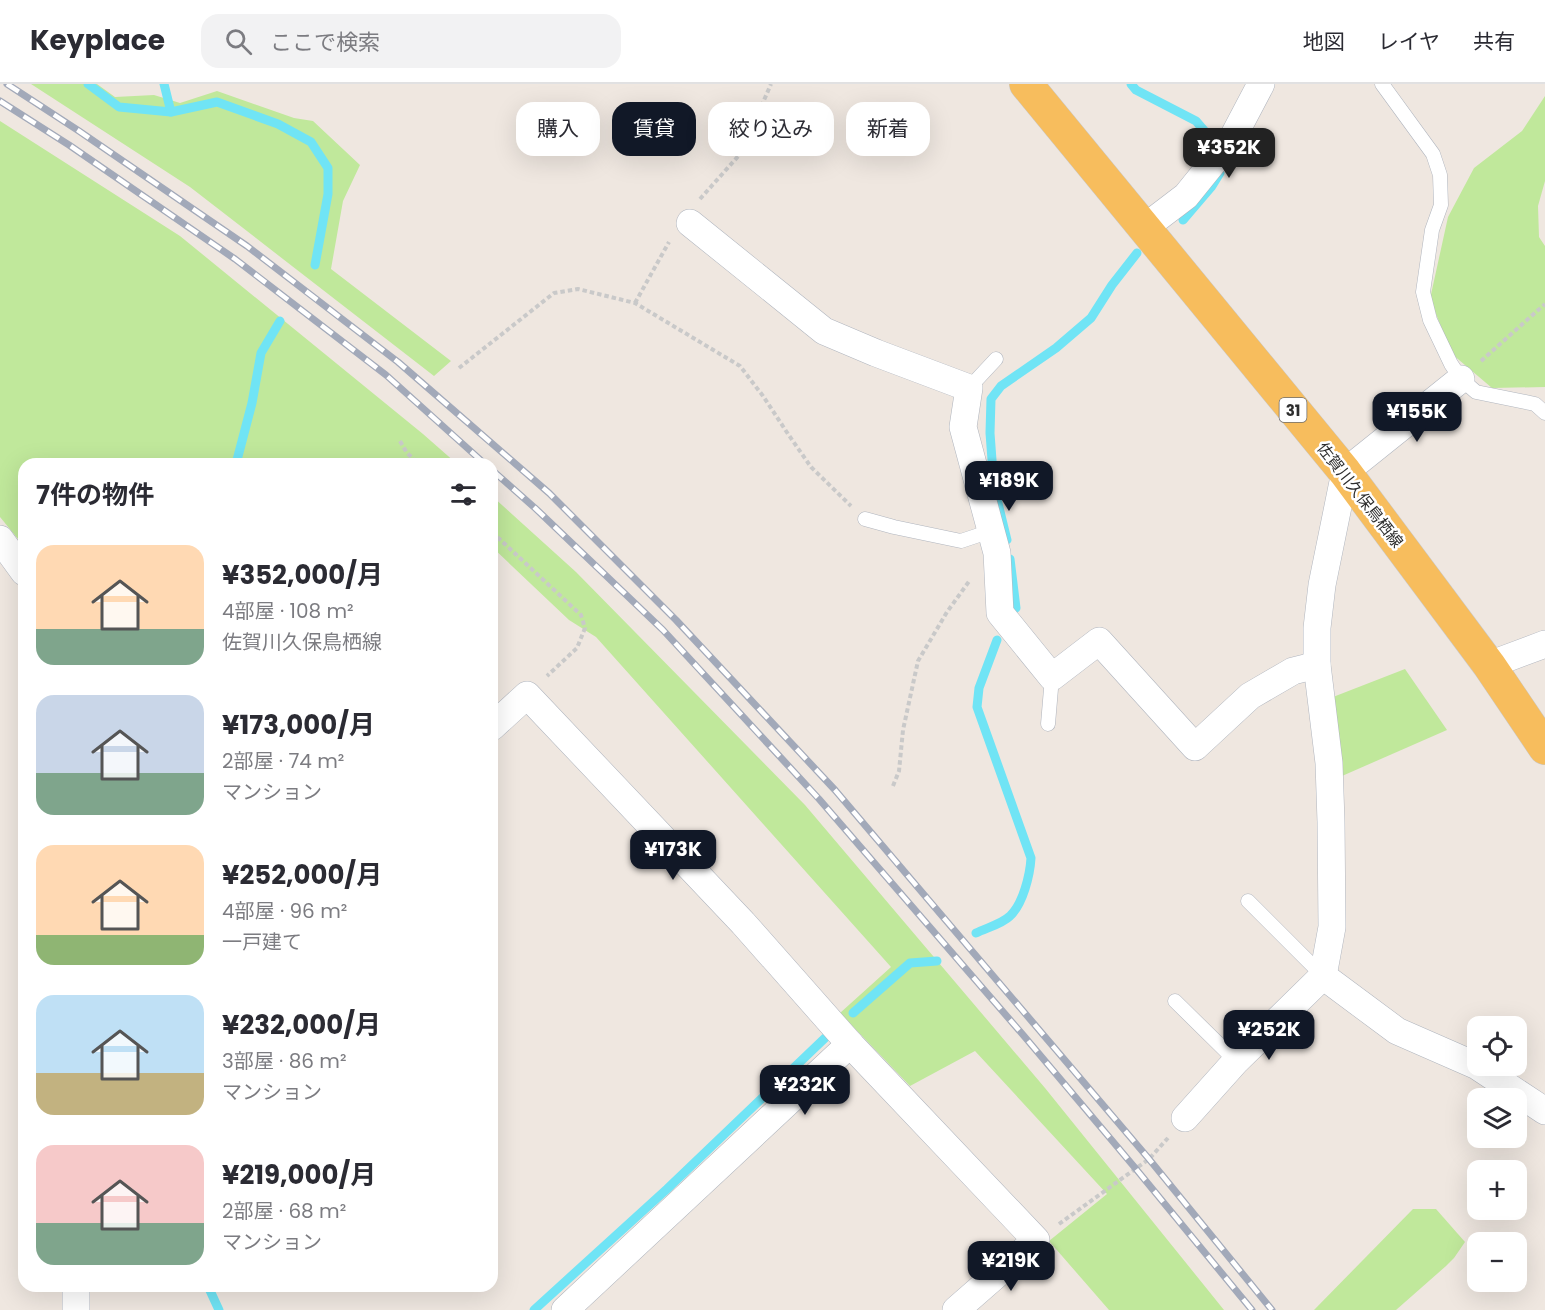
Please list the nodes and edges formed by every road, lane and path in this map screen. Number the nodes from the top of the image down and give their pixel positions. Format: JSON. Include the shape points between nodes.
{"nodes":[{"id":1,"x":771,"y":84,"type":"edge"},
{"id":2,"x":1026,"y":84,"type":"edge"},
{"id":3,"x":1261,"y":84,"type":"edge"},
{"id":4,"x":1382,"y":84,"type":"edge"},
{"id":5,"x":686,"y":221,"type":"junction"},
{"id":6,"x":1144,"y":228,"type":"junction"},
{"id":7,"x":635,"y":303,"type":"junction"},
{"id":8,"x":1545,"y":304,"type":"edge"},
{"id":9,"x":996,"y":359,"type":"dead end"},
{"id":10,"x":459,"y":368,"type":"dead end"},
{"id":11,"x":1461,"y":379,"type":"junction"},
{"id":12,"x":969,"y":388,"type":"junction"},
{"id":13,"x":1545,"y":412,"type":"edge"},
{"id":14,"x":400,"y":441,"type":"dead end"},
{"id":15,"x":412,"y":458,"type":"edge"},
{"id":16,"x":1345,"y":472,"type":"junction"},
{"id":17,"x":865,"y":519,"type":"joint"},
{"id":18,"x":498,"y":538,"type":"edge"},
{"id":19,"x":0,"y":539,"type":"edge"},
{"id":20,"x":994,"y":542,"type":"junction"},
{"id":21,"x":18,"y":564,"type":"edge"},
{"id":22,"x":1545,"y":644,"type":"edge"},
{"id":23,"x":1317,"y":664,"type":"junction"},
{"id":24,"x":1488,"y":665,"type":"junction"},
{"id":25,"x":1052,"y":677,"type":"junction"},
{"id":26,"x":527,"y":695,"type":"junction"},
{"id":27,"x":498,"y":722,"type":"edge"},
{"id":28,"x":1048,"y":724,"type":"dead end"},
{"id":29,"x":1545,"y":748,"type":"edge"},
{"id":30,"x":893,"y":786,"type":"dead end"},
{"id":31,"x":1248,"y":902,"type":"dead end"},
{"id":32,"x":1323,"y":976,"type":"junction"},
{"id":33,"x":1175,"y":1001,"type":"dead end"},
{"id":34,"x":850,"y":1044,"type":"junction"},
{"id":35,"x":1236,"y":1061,"type":"junction"},
{"id":36,"x":1545,"y":1111,"type":"edge"},
{"id":37,"x":1185,"y":1118,"type":"joint"},
{"id":38,"x":1036,"y":1240,"type":"junction"},
{"id":39,"x":76,"y":1292,"type":"edge"},
{"id":40,"x":76,"y":1310,"type":"edge"},
{"id":41,"x":565,"y":1310,"type":"edge"},
{"id":42,"x":956,"y":1310,"type":"edge"}],
"edges":[{"from":1,"to":5,"type":"path","via":[[741,153]]},
{"from":2,"to":6,"type":"main road","name":"佐賀川久保鳥栖線","number":"31"},
{"from":3,"to":6,"type":"street","via":[[1232,139],[1186,196]]},
{"from":4,"to":11,"type":"lane","via":[[1433,154],[1440,175],[1441,205],[1432,230],[1423,292],[1430,320]]},
{"from":5,"to":7,"type":"path"},
{"from":5,"to":12,"type":"street","via":[[824,331]]},
{"from":6,"to":16,"type":"main road","name":"佐賀川久保鳥栖線","number":"31"},
{"from":7,"to":10,"type":"path","via":[[578,289],[554,293]]},
{"from":7,"to":17,"type":"path","via":[[740,366],[812,467]]},
{"from":8,"to":11,"type":"path"},
{"from":9,"to":12,"type":"lane"},
{"from":11,"to":13,"type":"lane","via":[[1476,392],[1535,404]]},
{"from":11,"to":16,"type":"street"},
{"from":12,"to":20,"type":"street","via":[[963,427]]},
{"from":14,"to":15,"type":"path"},
{"from":16,"to":23,"type":"street","via":[[1322,585]]},
{"from":16,"to":24,"type":"main road","name":"佐賀川久保鳥栖線","number":"31"},
{"from":17,"to":20,"type":"lane","via":[[961,541]]},
{"from":18,"to":26,"type":"path","via":[[581,615],[585,628],[577,648]]},
{"from":19,"to":21,"type":"street"},
{"from":20,"to":25,"type":"street","via":[[1000,613]]},
{"from":20,"to":30,"type":"path","via":[[918,661]]},
{"from":22,"to":24,"type":"street"},
{"from":23,"to":25,"type":"street","via":[[1293,671],[1250,696],[1195,747],[1099,641]]},
{"from":23,"to":32,"type":"street","via":[[1329,763],[1331,822],[1332,927]]},
{"from":24,"to":29,"type":"main road","name":"佐賀川久保鳥栖線","number":"31"},
{"from":25,"to":28,"type":"lane"},
{"from":26,"to":27,"type":"street"},
{"from":26,"to":34,"type":"street","via":[[743,923]]},
{"from":31,"to":32,"type":"lane"},
{"from":32,"to":35,"type":"street"},
{"from":32,"to":36,"type":"street","via":[[1397,1031],[1477,1066]]},
{"from":33,"to":35,"type":"lane"},
{"from":34,"to":38,"type":"street"},
{"from":34,"to":41,"type":"street"},
{"from":35,"to":37,"type":"street"},
{"from":37,"to":38,"type":"path","via":[[1149,1159]]},
{"from":38,"to":42,"type":"street"},
{"from":39,"to":40,"type":"street"}]}
